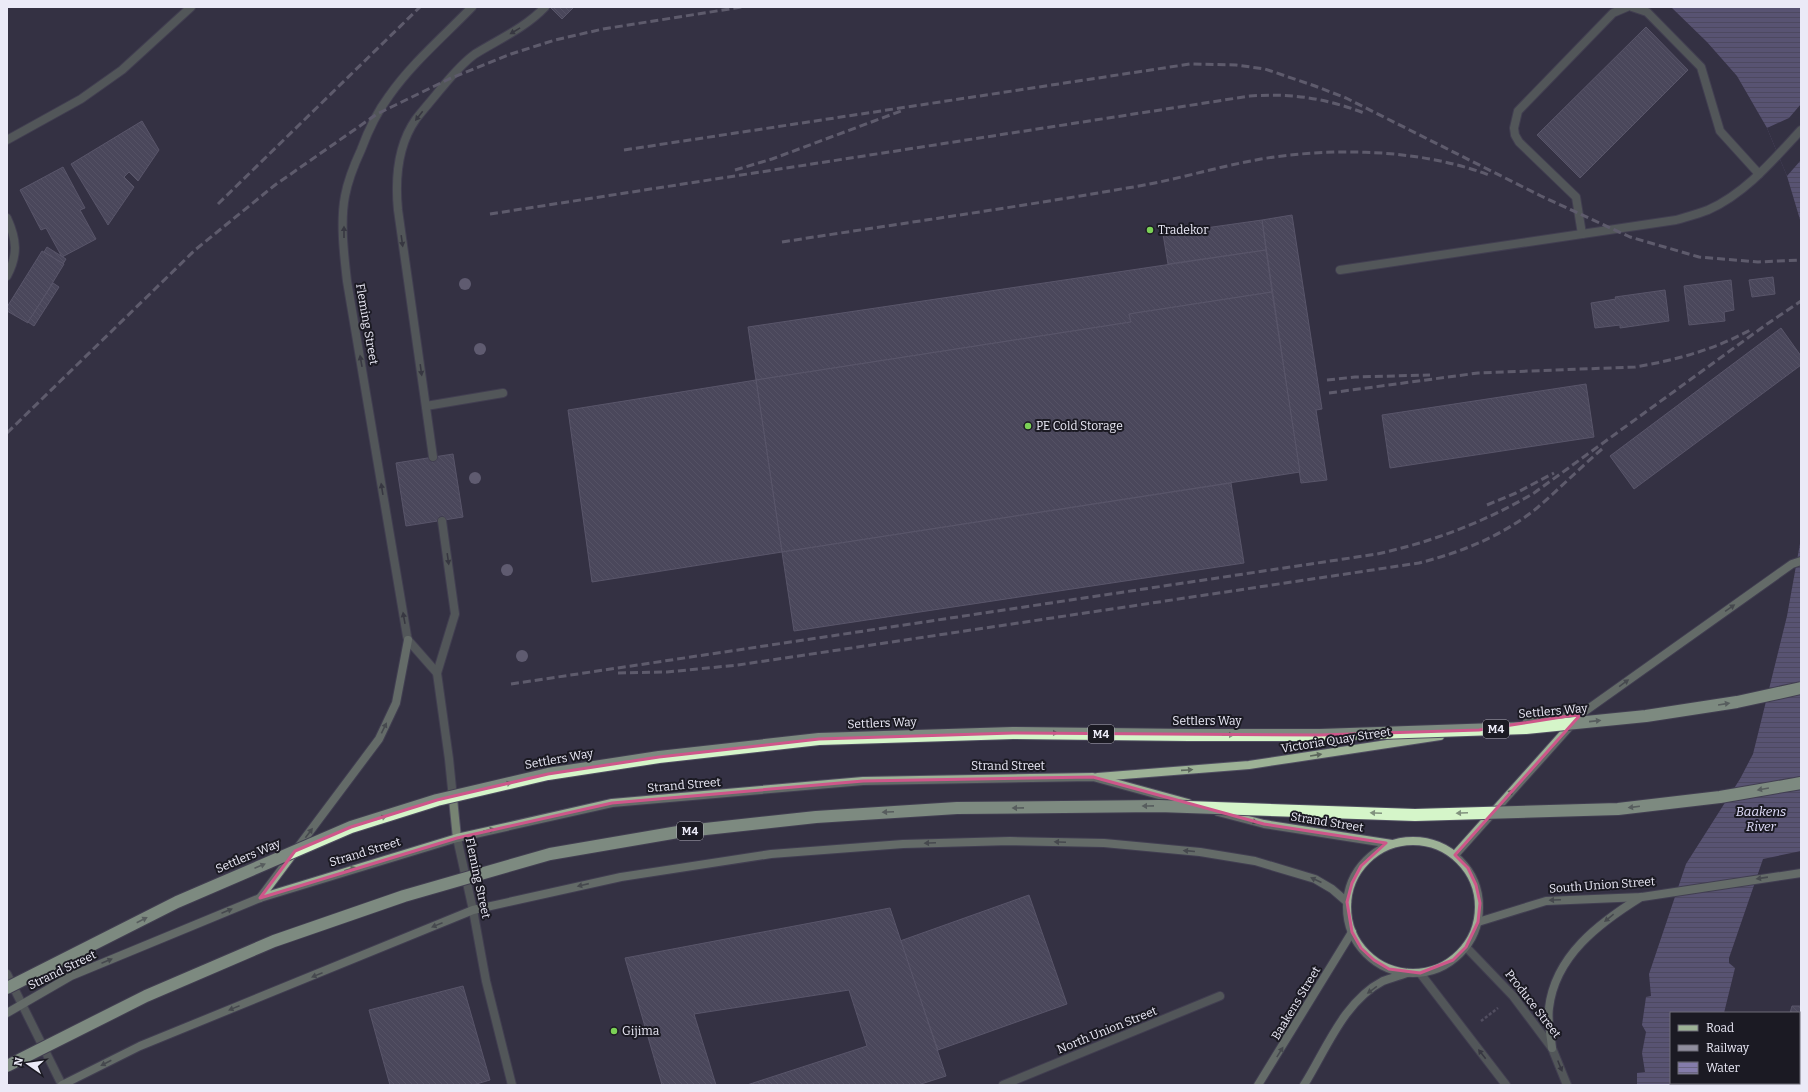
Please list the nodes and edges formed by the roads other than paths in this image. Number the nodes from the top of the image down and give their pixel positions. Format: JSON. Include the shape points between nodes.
{"nodes":[{"id":1,"x":191,"y":7,"type":"edge"},
{"id":2,"x":472,"y":7,"type":"edge"},
{"id":3,"x":545,"y":7,"type":"edge"},
{"id":4,"x":1627,"y":7,"type":"edge"},
{"id":5,"x":1632,"y":7,"type":"edge"},
{"id":6,"x":1801,"y":130,"type":"edge"},
{"id":7,"x":7,"y":140,"type":"edge"},
{"id":8,"x":1759,"y":174,"type":"junction"},
{"id":9,"x":7,"y":218,"type":"edge"},
{"id":10,"x":1582,"y":234,"type":"junction"},
{"id":11,"x":1340,"y":270,"type":"dead end"},
{"id":12,"x":7,"y":276,"type":"edge"},
{"id":13,"x":503,"y":394,"type":"dead end"},
{"id":14,"x":426,"y":406,"type":"junction"},
{"id":15,"x":433,"y":457,"type":"dead end"},
{"id":16,"x":442,"y":521,"type":"dead end"},
{"id":17,"x":1801,"y":561,"type":"edge"},
{"id":18,"x":408,"y":640,"type":"junction"},
{"id":19,"x":437,"y":673,"type":"junction"},
{"id":20,"x":1801,"y":688,"type":"edge"},
{"id":21,"x":1581,"y":714,"type":"junction"},
{"id":22,"x":1093,"y":778,"type":"junction"},
{"id":23,"x":1801,"y":783,"type":"edge"},
{"id":24,"x":456,"y":838,"type":"junction"},
{"id":25,"x":1392,"y":844,"type":"junction"},
{"id":26,"x":1455,"y":854,"type":"junction"},
{"id":27,"x":1801,"y":873,"type":"edge"},
{"id":28,"x":1642,"y":897,"type":"junction"},
{"id":29,"x":260,"y":898,"type":"junction"},
{"id":30,"x":1348,"y":902,"type":"junction"},
{"id":31,"x":473,"y":910,"type":"junction"},
{"id":32,"x":1478,"y":922,"type":"junction"},
{"id":33,"x":1352,"y":932,"type":"junction"},
{"id":34,"x":1466,"y":947,"type":"junction"},
{"id":35,"x":1407,"y":973,"type":"junction"},
{"id":36,"x":1420,"y":973,"type":"junction"},
{"id":37,"x":7,"y":974,"type":"edge"},
{"id":38,"x":7,"y":988,"type":"edge"},
{"id":39,"x":1220,"y":996,"type":"dead end"},
{"id":40,"x":22,"y":1004,"type":"junction"},
{"id":41,"x":7,"y":1013,"type":"edge"},
{"id":42,"x":1552,"y":1048,"type":"junction"},
{"id":43,"x":7,"y":1066,"type":"edge"},
{"id":44,"x":62,"y":1085,"type":"edge"},
{"id":45,"x":512,"y":1085,"type":"edge"},
{"id":46,"x":1003,"y":1085,"type":"edge"},
{"id":47,"x":1258,"y":1085,"type":"edge"},
{"id":48,"x":1304,"y":1085,"type":"edge"},
{"id":49,"x":1506,"y":1085,"type":"edge"},
{"id":50,"x":1567,"y":1085,"type":"edge"}],
"edges":[{"from":1,"to":7,"type":"lane","via":[[122,70],[81,99]]},
{"from":18,"to":2,"type":"lane","name":"Fleming Street","one_way":true,"via":[[347,281],[345,197],[363,145],[377,114],[389,96],[415,64]]},
{"from":3,"to":14,"type":"lane","one_way":true,"via":[[520,29],[474,55],[461,67],[415,121],[401,153],[396,178],[398,210]]},
{"from":4,"to":10,"type":"lane","via":[[1613,13],[1518,111],[1515,119],[1514,128],[1520,142],[1576,197]]},
{"from":5,"to":8,"type":"lane","via":[[1647,12],[1701,67],[1720,132]]},
{"from":6,"to":8,"type":"lane"},
{"from":8,"to":10,"type":"lane","via":[[1708,210],[1676,220]]},
{"from":9,"to":12,"type":"lane","via":[[12,230],[15,255]]},
{"from":10,"to":11,"type":"lane"},
{"from":13,"to":14,"type":"lane"},
{"from":14,"to":15,"type":"lane"},
{"from":16,"to":19,"type":"lane","name":"Fleming Street","one_way":true,"via":[[455,614]]},
{"from":21,"to":17,"type":"street","one_way":true,"via":[[1792,564]]},
{"from":18,"to":19,"type":"lane"},
{"from":29,"to":18,"type":"street","one_way":true,"via":[[379,739],[396,703]]},
{"from":19,"to":24,"type":"lane","name":"Fleming Street","via":[[449,759]]},
{"from":38,"to":20,"type":"highway","name":"Settlers Way","number":"M4","one_way":true,"bridge":true,"via":[[177,902],[351,827],[437,800],[548,774],[659,757],[819,739],[1013,733],[1320,735],[1526,728],[1646,716],[1737,702]]},
{"from":22,"to":21,"type":"street","name":"Victoria Quay Street","one_way":true,"via":[[1248,765]]},
{"from":26,"to":21,"type":"street","one_way":true},
{"from":24,"to":22,"type":"street","name":"Strand Street","one_way":true,"via":[[612,803],[863,781]]},
{"from":22,"to":25,"type":"street","name":"Strand Street","one_way":true,"via":[[1264,824]]},
{"from":23,"to":43,"type":"highway","number":"M4","one_way":true,"bridge":true,"via":[[1720,797],[1618,809],[1415,815],[1159,806],[957,808],[816,817],[678,832],[550,854],[404,896],[274,941],[146,996]]},
{"from":29,"to":24,"type":"street","name":"Strand Street","one_way":true},
{"from":24,"to":31,"type":"lane","name":"Fleming Street"},
{"from":25,"to":26,"type":"street","via":[[1414,841],[1436,844]]},
{"from":25,"to":30,"type":"street","via":[[1375,853],[1361,866],[1352,883]]},
{"from":26,"to":32,"type":"street","via":[[1468,868],[1476,885],[1480,903]]},
{"from":27,"to":28,"type":"street","name":"South Union Street","one_way":true},
{"from":28,"to":32,"type":"street","name":"South Union Street","one_way":true,"via":[[1546,901]]},
{"from":28,"to":42,"type":"street","one_way":true,"via":[[1593,931],[1565,962],[1552,991],[1548,1010]]},
{"from":40,"to":29,"type":"street","name":"Strand Street","one_way":true,"via":[[71,976]]},
{"from":30,"to":31,"type":"street","one_way":true,"via":[[1316,879],[1255,861],[1200,852],[1104,843],[1010,841],[902,844],[771,854],[621,877]]},
{"from":30,"to":33,"type":"street","via":[[1348,918]]},
{"from":31,"to":44,"type":"street","one_way":true,"via":[[140,1046]]},
{"from":31,"to":45,"type":"lane","name":"Fleming Street","via":[[486,981]]},
{"from":32,"to":34,"type":"street"},
{"from":33,"to":35,"type":"street","via":[[1361,948],[1374,960],[1389,969]]},
{"from":47,"to":33,"type":"street","name":"Baakens Street","one_way":true},
{"from":34,"to":36,"type":"street","via":[[1443,966]]},
{"from":34,"to":42,"type":"lane","name":"Produce Street","via":[[1513,996]]},
{"from":35,"to":36,"type":"street"},
{"from":35,"to":48,"type":"street","one_way":true,"via":[[1383,982],[1362,997],[1343,1019]]},
{"from":49,"to":36,"type":"lane","one_way":true},
{"from":37,"to":40,"type":"lane"},
{"from":39,"to":46,"type":"lane","name":"North Union Street"},
{"from":40,"to":41,"type":"street","name":"Strand Street"},
{"from":40,"to":44,"type":"lane"},
{"from":42,"to":50,"type":"lane","name":"Produce Street","one_way":true}]}
